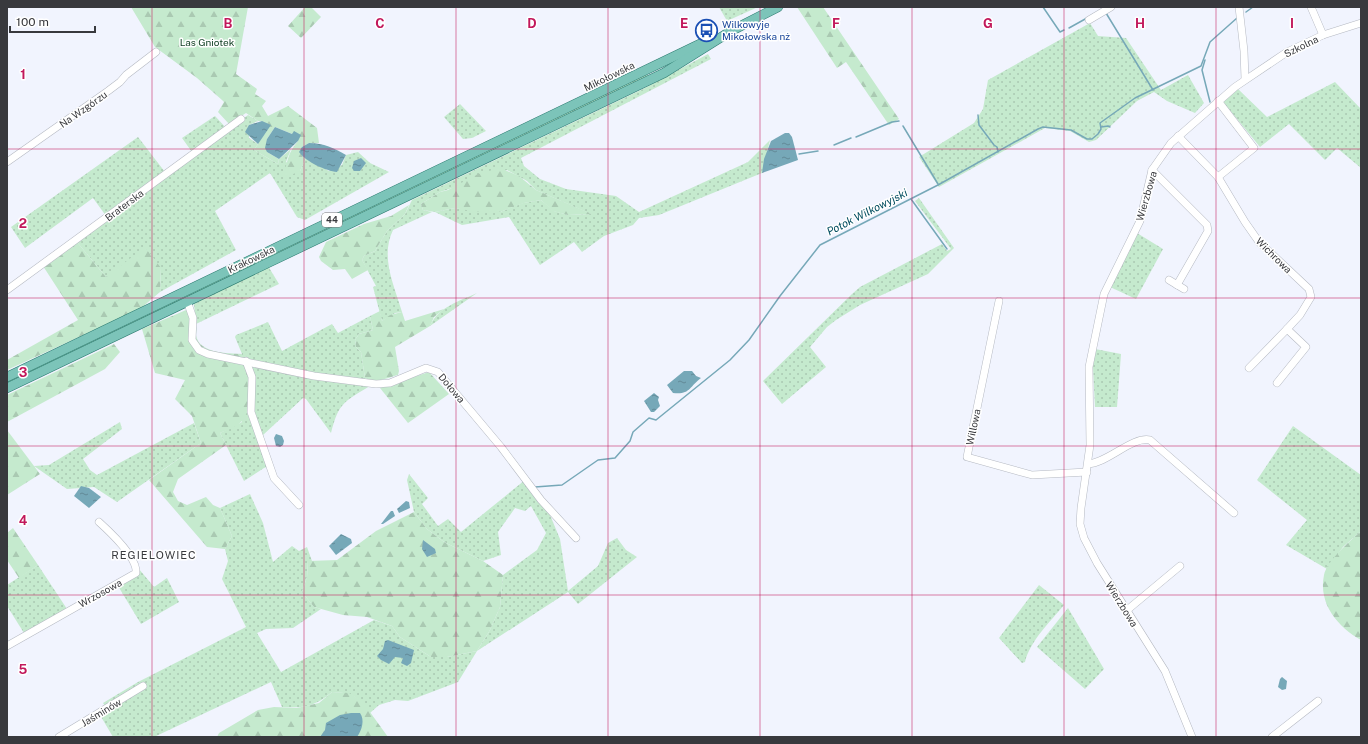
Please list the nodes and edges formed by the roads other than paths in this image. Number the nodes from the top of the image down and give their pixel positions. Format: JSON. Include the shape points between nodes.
{"nodes":[{"id":1,"x":778,"y":7,"type":"edge"},
{"id":2,"x":1111,"y":7,"type":"edge"},
{"id":3,"x":1239,"y":7,"type":"edge"},
{"id":4,"x":1311,"y":7,"type":"edge"},
{"id":5,"x":1088,"y":20,"type":"dead end"},
{"id":6,"x":1360,"y":24,"type":"edge"},
{"id":7,"x":731,"y":31,"type":"junction"},
{"id":8,"x":1323,"y":35,"type":"junction"},
{"id":9,"x":156,"y":52,"type":"dead end"},
{"id":10,"x":1245,"y":80,"type":"junction"},
{"id":11,"x":1218,"y":101,"type":"junction"},
{"id":12,"x":241,"y":119,"type":"dead end"},
{"id":13,"x":1178,"y":136,"type":"junction"},
{"id":14,"x":496,"y":142,"type":"joint"},
{"id":15,"x":504,"y":150,"type":"joint"},
{"id":16,"x":7,"y":162,"type":"edge"},
{"id":17,"x":1152,"y":170,"type":"junction"},
{"id":18,"x":1218,"y":177,"type":"junction"},
{"id":19,"x":1169,"y":280,"type":"dead end"},
{"id":20,"x":7,"y":290,"type":"edge"},
{"id":21,"x":187,"y":301,"type":"junction"},
{"id":22,"x":999,"y":301,"type":"dead end"},
{"id":23,"x":1287,"y":329,"type":"junction"},
{"id":24,"x":246,"y":361,"type":"junction"},
{"id":25,"x":1248,"y":368,"type":"dead end"},
{"id":26,"x":7,"y":377,"type":"edge"},
{"id":27,"x":1277,"y":383,"type":"dead end"},
{"id":28,"x":7,"y":388,"type":"edge"},
{"id":29,"x":1088,"y":464,"type":"junction"},
{"id":30,"x":1087,"y":472,"type":"junction"},
{"id":31,"x":299,"y":505,"type":"dead end"},
{"id":32,"x":1234,"y":513,"type":"dead end"},
{"id":33,"x":99,"y":522,"type":"dead end"},
{"id":34,"x":576,"y":538,"type":"dead end"},
{"id":35,"x":1180,"y":566,"type":"dead end"},
{"id":36,"x":1126,"y":611,"type":"junction"},
{"id":37,"x":7,"y":646,"type":"edge"},
{"id":38,"x":143,"y":686,"type":"dead end"},
{"id":39,"x":1318,"y":701,"type":"dead end"},
{"id":40,"x":59,"y":737,"type":"edge"},
{"id":41,"x":1192,"y":737,"type":"edge"},
{"id":42,"x":1272,"y":737,"type":"edge"}],
"edges":[{"from":1,"to":7,"type":"main road","name":"Mikołowska","number":"44"},
{"from":2,"to":5,"type":"street"},
{"from":3,"to":10,"type":"street"},
{"from":4,"to":8,"type":"street"},
{"from":6,"to":8,"type":"street","name":"Szkolna"},
{"from":7,"to":14,"type":"main road","name":"Mikołowska","number":"44"},
{"from":7,"to":15,"type":"main road","name":"Mikołowska","number":"44","via":[[664,73]]},
{"from":8,"to":10,"type":"street","name":"Szkolna","via":[[1287,52]]},
{"from":9,"to":16,"type":"street","name":"Na Wzgórzu","via":[[108,91]]},
{"from":10,"to":11,"type":"street","name":"Wierzbowa"},
{"from":11,"to":13,"type":"street","name":"Wierzbowa"},
{"from":11,"to":18,"type":"street","via":[[1254,148]]},
{"from":12,"to":20,"type":"street","name":"Braterska"},
{"from":13,"to":17,"type":"street","name":"Wierzbowa"},
{"from":13,"to":18,"type":"street","name":"Wichrowa"},
{"from":14,"to":26,"type":"main road","name":"Krakowska","number":"44"},
{"from":15,"to":21,"type":"main road","name":"Krakowska","number":"44"},
{"from":17,"to":19,"type":"street","via":[[1207,225],[1208,231],[1181,287]]},
{"from":17,"to":29,"type":"street","name":"Wierzbowa","via":[[1140,221],[1104,294],[1089,367]]},
{"from":18,"to":23,"type":"street","name":"Wichrowa","via":[[1259,242],[1309,289],[1311,297]]},
{"from":21,"to":24,"type":"street","name":"Dołowa","via":[[193,318],[194,345],[208,354]]},
{"from":21,"to":28,"type":"main road","name":"Krakowska","number":"44"},
{"from":22,"to":30,"type":"street","name":"Willowa","via":[[967,457],[1032,475]]},
{"from":23,"to":25,"type":"street","name":"Wichrowa"},
{"from":23,"to":27,"type":"street","via":[[1306,347]]},
{"from":24,"to":31,"type":"street","via":[[252,377],[251,412],[274,478]]},
{"from":24,"to":34,"type":"street","name":"Dołowa","via":[[314,376],[376,384],[390,383],[426,368],[434,369],[501,447],[541,500]]},
{"from":29,"to":30,"type":"street","name":"Wierzbowa"},
{"from":29,"to":32,"type":"street","via":[[1100,462],[1141,440],[1149,440]]},
{"from":30,"to":36,"type":"street","name":"Wierzbowa","via":[[1080,524],[1084,538]]},
{"from":33,"to":37,"type":"street","name":"Wrzosowa","via":[[122,544],[136,573]]},
{"from":35,"to":36,"type":"street"},
{"from":36,"to":41,"type":"street","name":"Wierzbowa","via":[[1165,671]]},
{"from":38,"to":40,"type":"street","name":"Jaśminów"},
{"from":39,"to":42,"type":"street"}]}
